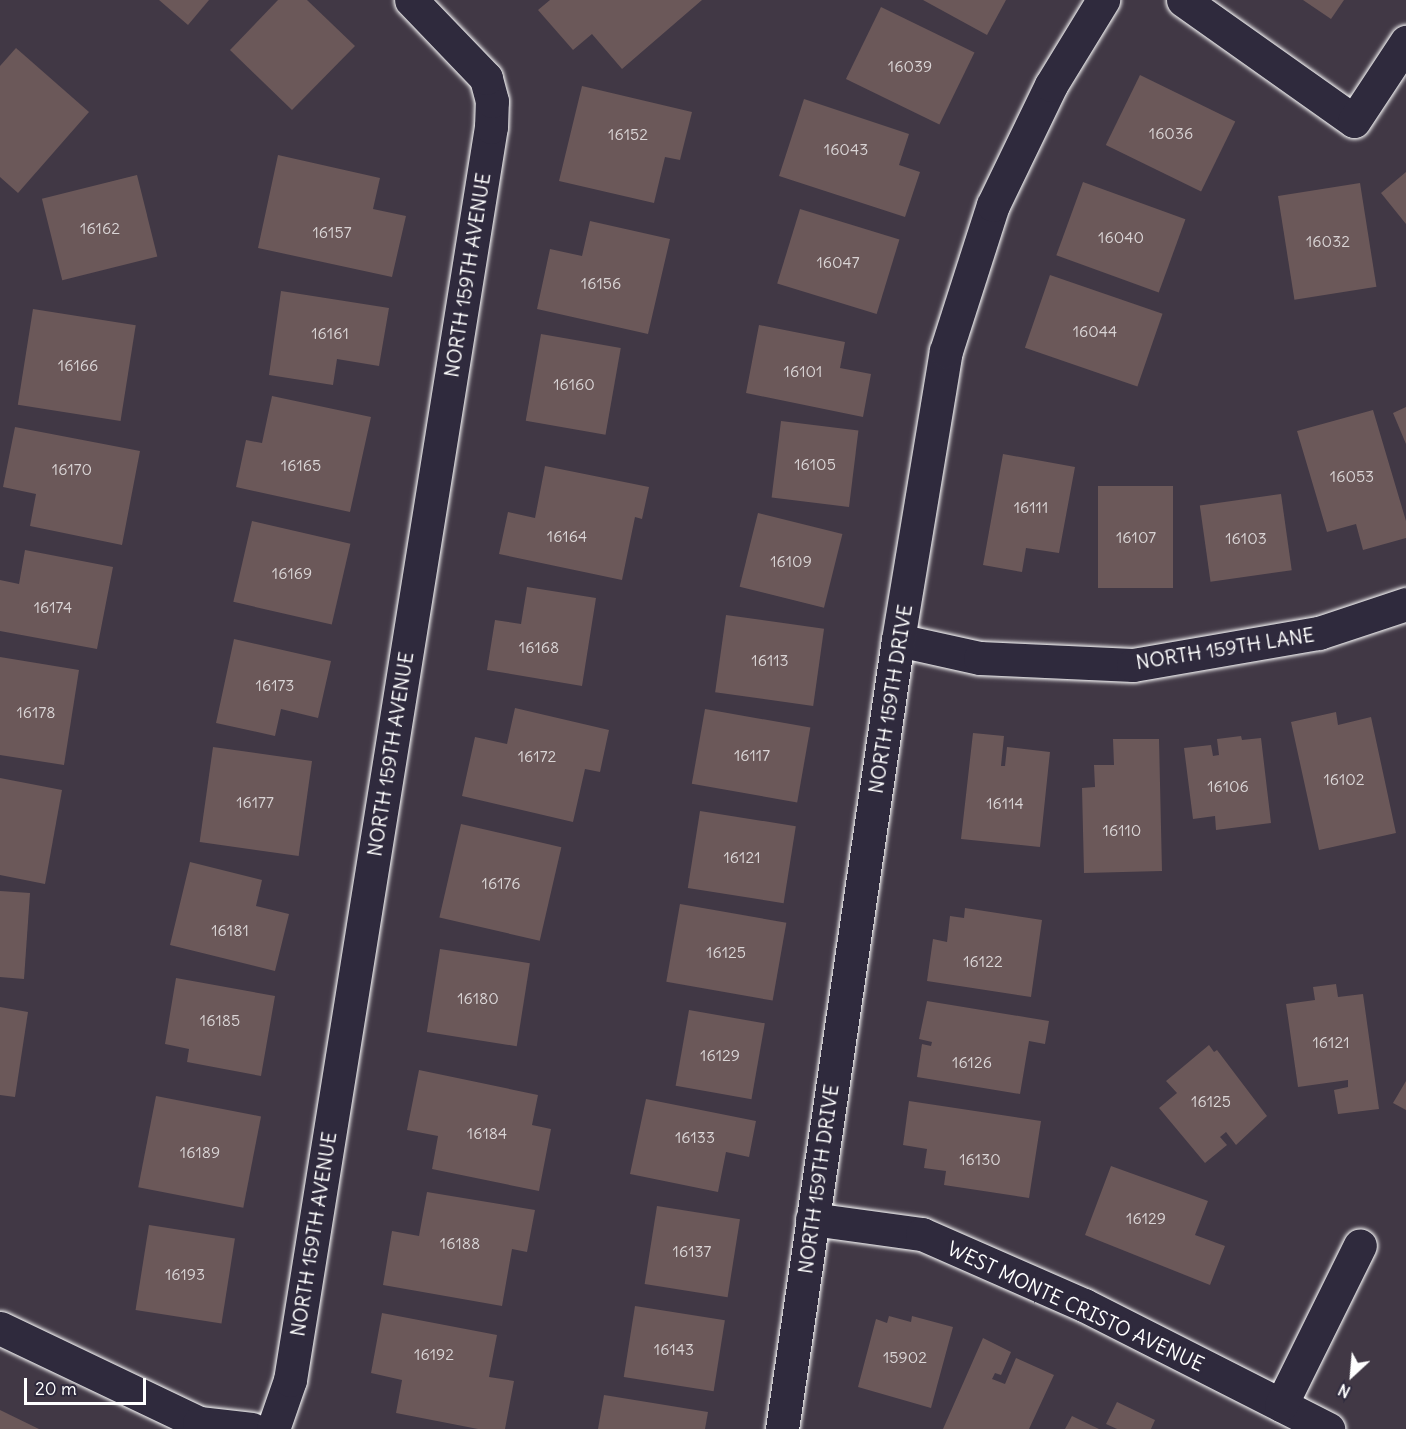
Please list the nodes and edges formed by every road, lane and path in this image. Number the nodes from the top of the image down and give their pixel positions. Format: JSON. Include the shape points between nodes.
{"nodes":[{"id":1,"x":411,"y":0,"type":"edge"},
{"id":2,"x":1103,"y":0,"type":"edge"},
{"id":3,"x":1183,"y":0,"type":"edge"},
{"id":4,"x":1406,"y":42,"type":"edge"},
{"id":5,"x":1406,"y":604,"type":"edge"},
{"id":6,"x":898,"y":640,"type":"junction"},
{"id":7,"x":812,"y":1219,"type":"junction"},
{"id":8,"x":1360,"y":1245,"type":"dead end"},
{"id":9,"x":0,"y":1328,"type":"edge"},
{"id":10,"x":1281,"y":1405,"type":"junction"},
{"id":11,"x":252,"y":1429,"type":"edge"},
{"id":12,"x":273,"y":1429,"type":"edge"},
{"id":13,"x":783,"y":1429,"type":"edge"},
{"id":14,"x":1328,"y":1429,"type":"edge"}],
"edges":[{"from":1,"to":12,"type":"street","name":"NORTH 159TH AVENUE","via":[[486,78],[492,101],[491,127],[290,1380]]},
{"from":2,"to":6,"type":"street","name":"NORTH 159TH DRIVE","via":[[1051,85],[993,205],[946,351]]},
{"from":3,"to":4,"type":"street","via":[[1354,121]]},
{"from":5,"to":6,"type":"street","name":"NORTH 159TH LANE","via":[[1319,633],[1133,665],[980,658]]},
{"from":6,"to":7,"type":"street","name":"NORTH 159TH DRIVE"},
{"from":7,"to":10,"type":"street","name":"WEST MONTE CRISTO AVENUE","via":[[922,1234],[1084,1305]]},
{"from":7,"to":13,"type":"street","name":"NORTH 159TH DRIVE"},
{"from":8,"to":10,"type":"street"},
{"from":9,"to":11,"type":"street","via":[[199,1423]]},
{"from":10,"to":14,"type":"street","name":"WEST MONTE CRISTO AVENUE"}]}
